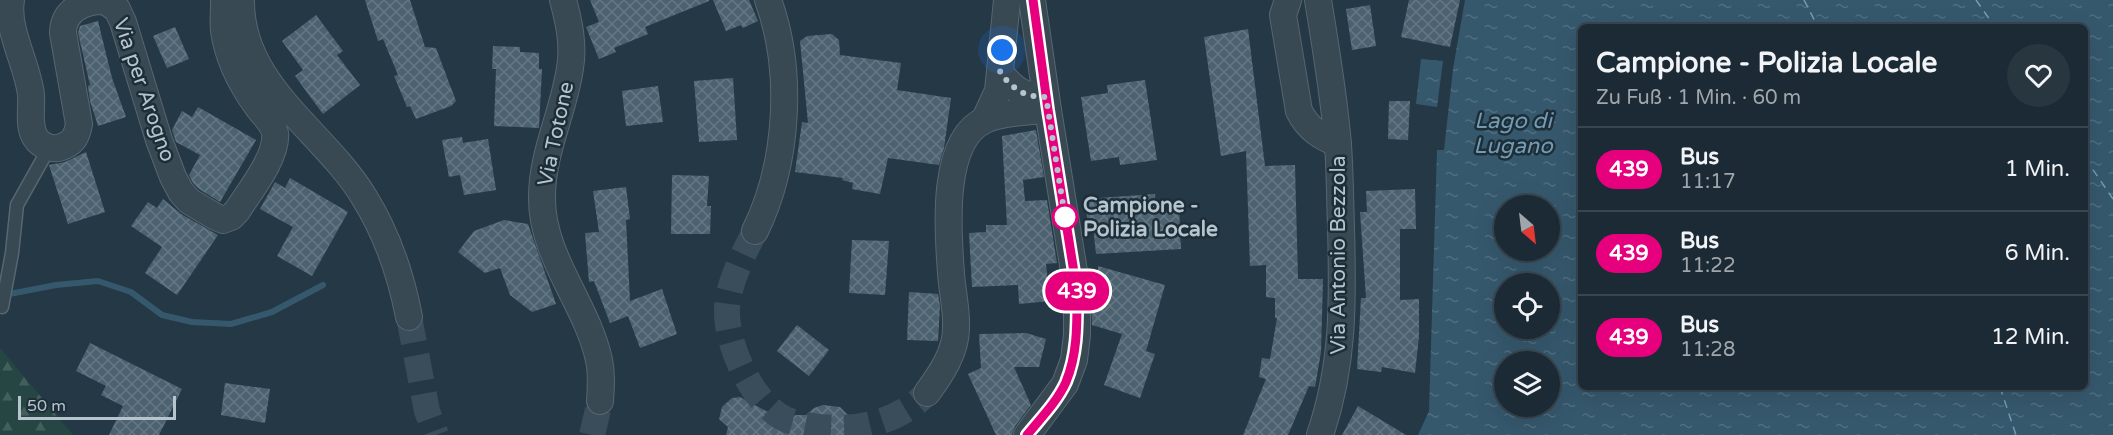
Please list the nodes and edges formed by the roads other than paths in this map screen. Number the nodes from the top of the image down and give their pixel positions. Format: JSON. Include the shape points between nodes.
{"nodes":[{"id":1,"x":11,"y":0,"type":"edge"},
{"id":2,"x":235,"y":0,"type":"edge"},
{"id":3,"x":241,"y":0,"type":"edge"},
{"id":4,"x":563,"y":0,"type":"edge"},
{"id":5,"x":768,"y":0,"type":"edge"},
{"id":6,"x":1007,"y":0,"type":"edge"},
{"id":7,"x":1032,"y":0,"type":"edge"},
{"id":8,"x":1288,"y":0,"type":"edge"},
{"id":9,"x":1318,"y":0,"type":"edge"},
{"id":10,"x":1000,"y":73,"type":"junction"},
{"id":11,"x":1047,"y":104,"type":"junction"},
{"id":12,"x":985,"y":119,"type":"junction"},
{"id":13,"x":1338,"y":144,"type":"junction"},
{"id":14,"x":49,"y":148,"type":"junction"},
{"id":15,"x":755,"y":231,"type":"tunnel mouth"},
{"id":16,"x":2,"y":307,"type":"dead end"},
{"id":17,"x":409,"y":317,"type":"tunnel mouth"},
{"id":18,"x":927,"y":393,"type":"tunnel mouth"},
{"id":19,"x":600,"y":401,"type":"tunnel mouth"},
{"id":20,"x":1027,"y":435,"type":"edge"},
{"id":21,"x":1320,"y":435,"type":"edge"}],
"edges":[{"from":1,"to":14,"type":"street","via":[[10,19],[29,81],[32,127],[35,137]]},
{"from":2,"to":14,"type":"street","name":"Via per Arogno","via":[[224,3],[224,31],[237,74],[275,132],[266,165],[231,217],[216,217],[181,192],[159,140],[123,22],[117,9],[105,1],[78,6],[63,25],[79,124],[74,139],[67,145]]},
{"from":3,"to":17,"type":"street","via":[[247,41],[267,81],[342,166],[364,197],[398,271]]},
{"from":4,"to":19,"type":"street","name":"Via Totone","via":[[571,40],[570,68],[542,197],[545,225],[557,261],[590,331],[599,361]]},
{"from":5,"to":15,"type":"street","via":[[782,52],[783,118],[770,197]]},
{"from":6,"to":10,"type":"street"},
{"from":7,"to":11,"type":"street"},
{"from":8,"to":13,"type":"street","name":"Via Antonio Bezzola","via":[[1283,15],[1299,111],[1313,131]]},
{"from":9,"to":13,"type":"street","name":"Via Antonio Bezzola"},
{"from":10,"to":11,"type":"street","via":[[1020,93]]},
{"from":10,"to":12,"type":"street","via":[[998,91]]},
{"from":11,"to":12,"type":"street"},
{"from":11,"to":20,"type":"street","via":[[1077,291],[1077,335],[1074,360],[1065,384]]},
{"from":12,"to":18,"type":"street","via":[[957,151],[949,191],[956,329],[946,367]]},
{"from":13,"to":21,"type":"street","name":"Via Antonio Bezzola","via":[[1341,334],[1337,372]]},
{"from":14,"to":16,"type":"lane","via":[[17,205]]}]}
